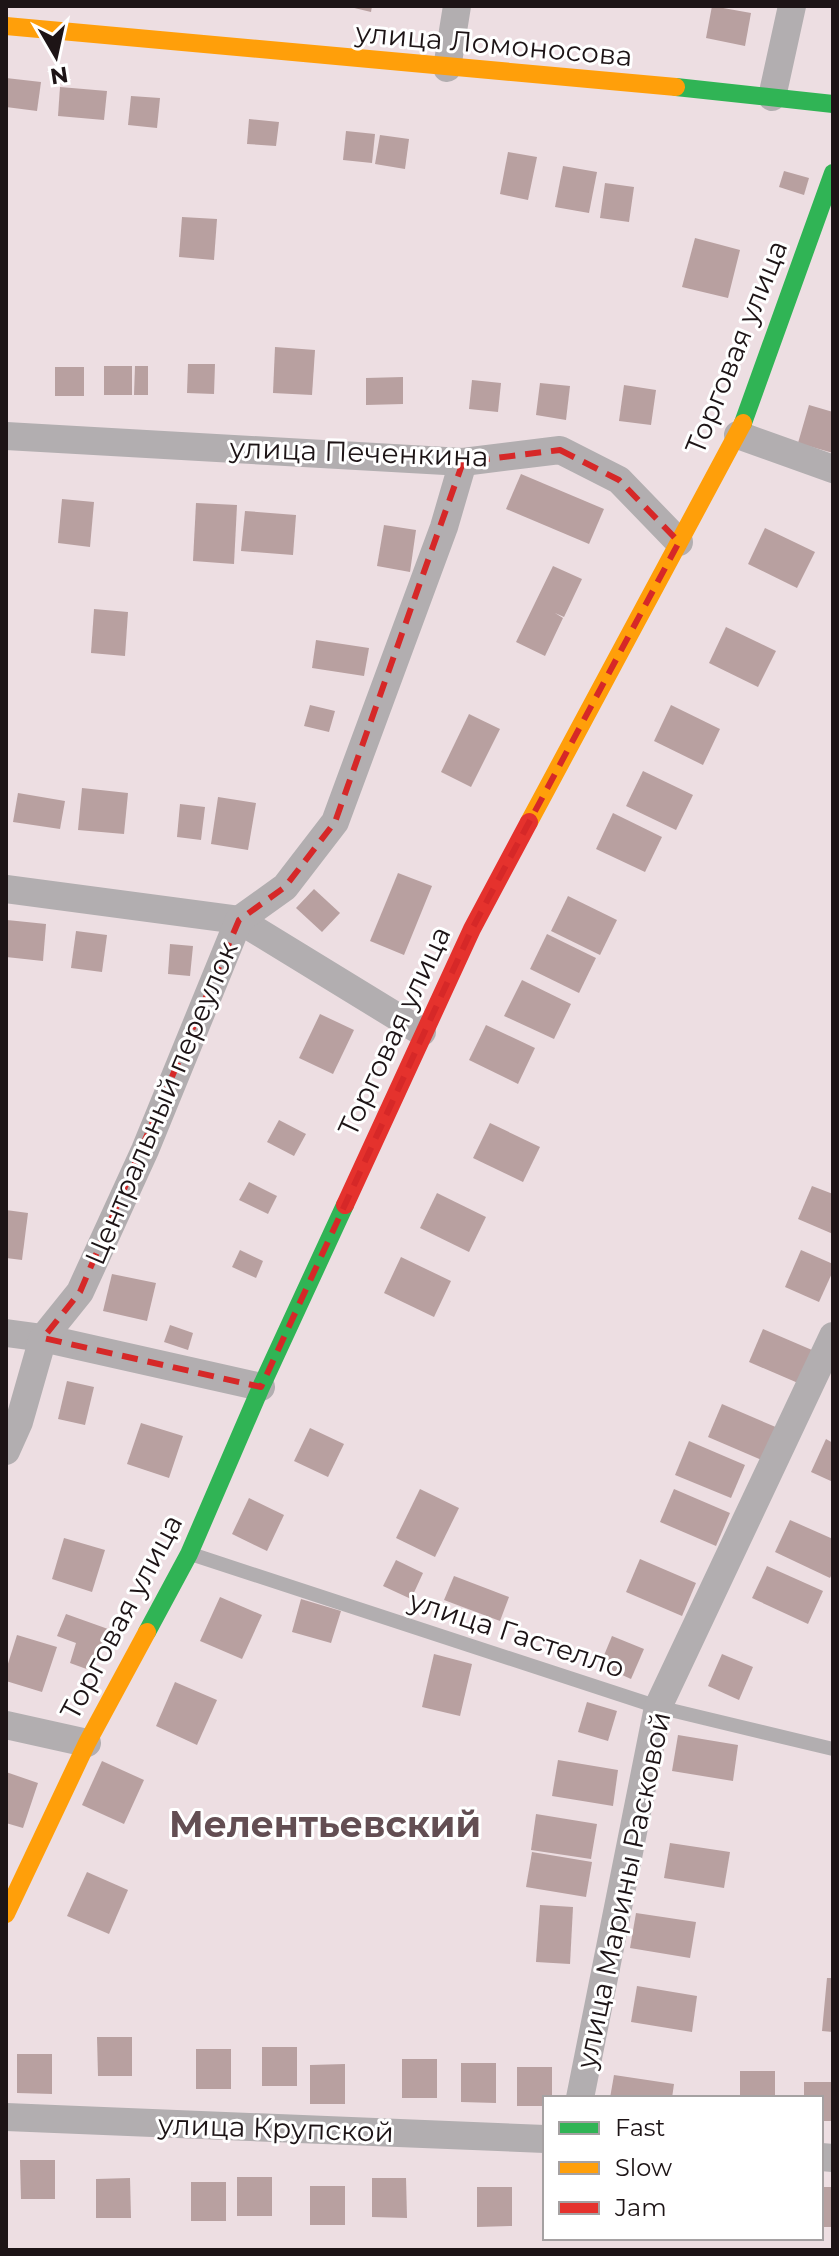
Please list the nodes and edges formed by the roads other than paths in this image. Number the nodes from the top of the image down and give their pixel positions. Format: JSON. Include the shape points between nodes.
{"nodes":[{"id":1,"x":457,"y":6,"type":"edge"},
{"id":2,"x":792,"y":6,"type":"edge"},
{"id":3,"x":19,"y":20,"type":"edge"},
{"id":4,"x":447,"y":68,"type":"junction"},
{"id":5,"x":772,"y":97,"type":"junction"},
{"id":6,"x":833,"y":104,"type":"edge"},
{"id":7,"x":833,"y":173,"type":"edge"},
{"id":8,"x":738,"y":435,"type":"junction"},
{"id":9,"x":6,"y":436,"type":"edge"},
{"id":10,"x":463,"y":462,"type":"junction"},
{"id":11,"x":833,"y":469,"type":"edge"},
{"id":12,"x":679,"y":542,"type":"junction"},
{"id":13,"x":6,"y":889,"type":"edge"},
{"id":14,"x":239,"y":920,"type":"junction"},
{"id":15,"x":422,"y":1032,"type":"junction"},
{"id":16,"x":6,"y":1333,"type":"edge"},
{"id":17,"x":833,"y":1336,"type":"edge"},
{"id":18,"x":43,"y":1338,"type":"junction"},
{"id":19,"x":261,"y":1387,"type":"junction"},
{"id":20,"x":6,"y":1451,"type":"edge"},
{"id":21,"x":189,"y":1554,"type":"junction"},
{"id":22,"x":658,"y":1707,"type":"junction"},
{"id":23,"x":6,"y":1725,"type":"edge"},
{"id":24,"x":87,"y":1743,"type":"junction"},
{"id":25,"x":833,"y":1749,"type":"edge"},
{"id":26,"x":6,"y":1914,"type":"edge"},
{"id":27,"x":580,"y":2096,"type":"edge"},
{"id":28,"x":6,"y":2117,"type":"edge"},
{"id":29,"x":543,"y":2139,"type":"edge"}],
"edges":[{"from":1,"to":4,"type":"street"},
{"from":2,"to":5,"type":"street"},
{"from":3,"to":4,"type":"street","name":"улица Ломоносова"},
{"from":4,"to":5,"type":"street","name":"улица Ломоносова"},
{"from":5,"to":6,"type":"street","name":"улица Ломоносова"},
{"from":7,"to":8,"type":"street","name":"Торговая улица"},
{"from":8,"to":11,"type":"street"},
{"from":8,"to":12,"type":"street","name":"Торговая улица"},
{"from":9,"to":10,"type":"street","name":"улица Печенкина"},
{"from":10,"to":12,"type":"street","name":"улица Печенкина","via":[[560,450],[619,480]]},
{"from":10,"to":14,"type":"street","name":"Центральный переулок","via":[[335,822],[285,887]]},
{"from":12,"to":15,"type":"street","name":"Торговая улица"},
{"from":13,"to":14,"type":"street"},
{"from":14,"to":15,"type":"street"},
{"from":14,"to":18,"type":"street","name":"Центральный переулок","via":[[80,1292]]},
{"from":15,"to":19,"type":"street","name":"Торговая улица"},
{"from":16,"to":18,"type":"street"},
{"from":17,"to":22,"type":"street","name":"улица Марины Расковой"},
{"from":18,"to":19,"type":"street"},
{"from":18,"to":20,"type":"street","name":"Центральный переулок"},
{"from":19,"to":21,"type":"street","name":"Торговая улица"},
{"from":21,"to":22,"type":"lane","name":"улица Гастелло"},
{"from":21,"to":24,"type":"street","name":"Торговая улица"},
{"from":22,"to":25,"type":"lane","name":"улица Гастелло"},
{"from":22,"to":27,"type":"street","name":"улица Марины Расковой"},
{"from":23,"to":24,"type":"street"},
{"from":24,"to":26,"type":"street","name":"Торговая улица"},
{"from":28,"to":29,"type":"street","name":"улица Крупской"}]}
